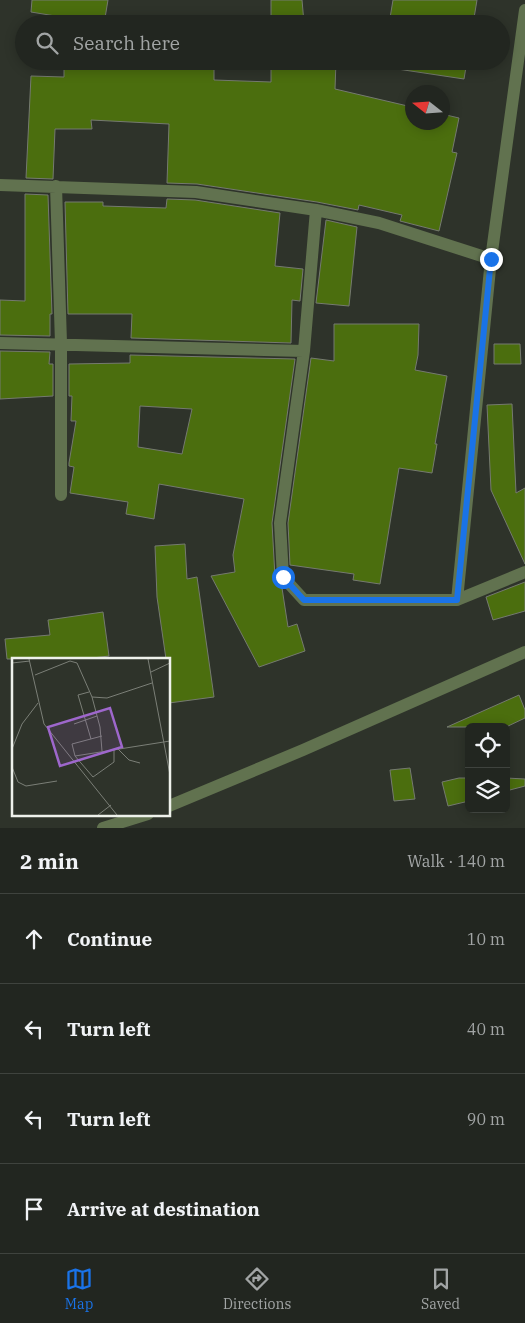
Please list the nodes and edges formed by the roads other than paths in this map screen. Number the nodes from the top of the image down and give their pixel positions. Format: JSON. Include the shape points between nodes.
{"nodes":[{"id":1,"x":525,"y":10,"type":"edge"},
{"id":2,"x":521,"y":62,"type":"edge"},
{"id":3,"x":512,"y":102,"type":"junction"},
{"id":4,"x":525,"y":108,"type":"edge"},
{"id":5,"x":0,"y":185,"type":"edge"},
{"id":6,"x":56,"y":186,"type":"junction"},
{"id":7,"x":316,"y":210,"type":"junction"},
{"id":8,"x":491,"y":259,"type":"junction"},
{"id":9,"x":0,"y":343,"type":"edge"},
{"id":10,"x":61,"y":344,"type":"junction"},
{"id":11,"x":304,"y":351,"type":"junction"},
{"id":12,"x":61,"y":495,"type":"dead end"},
{"id":13,"x":525,"y":572,"type":"edge"},
{"id":14,"x":457,"y":600,"type":"junction"},
{"id":15,"x":525,"y":652,"type":"edge"},
{"id":16,"x":170,"y":806,"type":"edge"},
{"id":17,"x":142,"y":816,"type":"edge"},
{"id":18,"x":103,"y":828,"type":"edge"}],
"edges":[{"from":1,"to":2,"type":"street"},
{"from":2,"to":3,"type":"street"},
{"from":3,"to":4,"type":"street"},
{"from":3,"to":8,"type":"street"},
{"from":5,"to":6,"type":"street"},
{"from":6,"to":7,"type":"street","via":[[196,192]]},
{"from":6,"to":10,"type":"street"},
{"from":7,"to":8,"type":"street","via":[[379,223]]},
{"from":7,"to":11,"type":"street"},
{"from":8,"to":14,"type":"street"},
{"from":9,"to":10,"type":"street"},
{"from":10,"to":11,"type":"street"},
{"from":10,"to":12,"type":"street"},
{"from":11,"to":14,"type":"street","via":[[280,523],[283,577],[304,600]]},
{"from":13,"to":14,"type":"street"},
{"from":15,"to":16,"type":"street"},
{"from":17,"to":18,"type":"street"}]}
